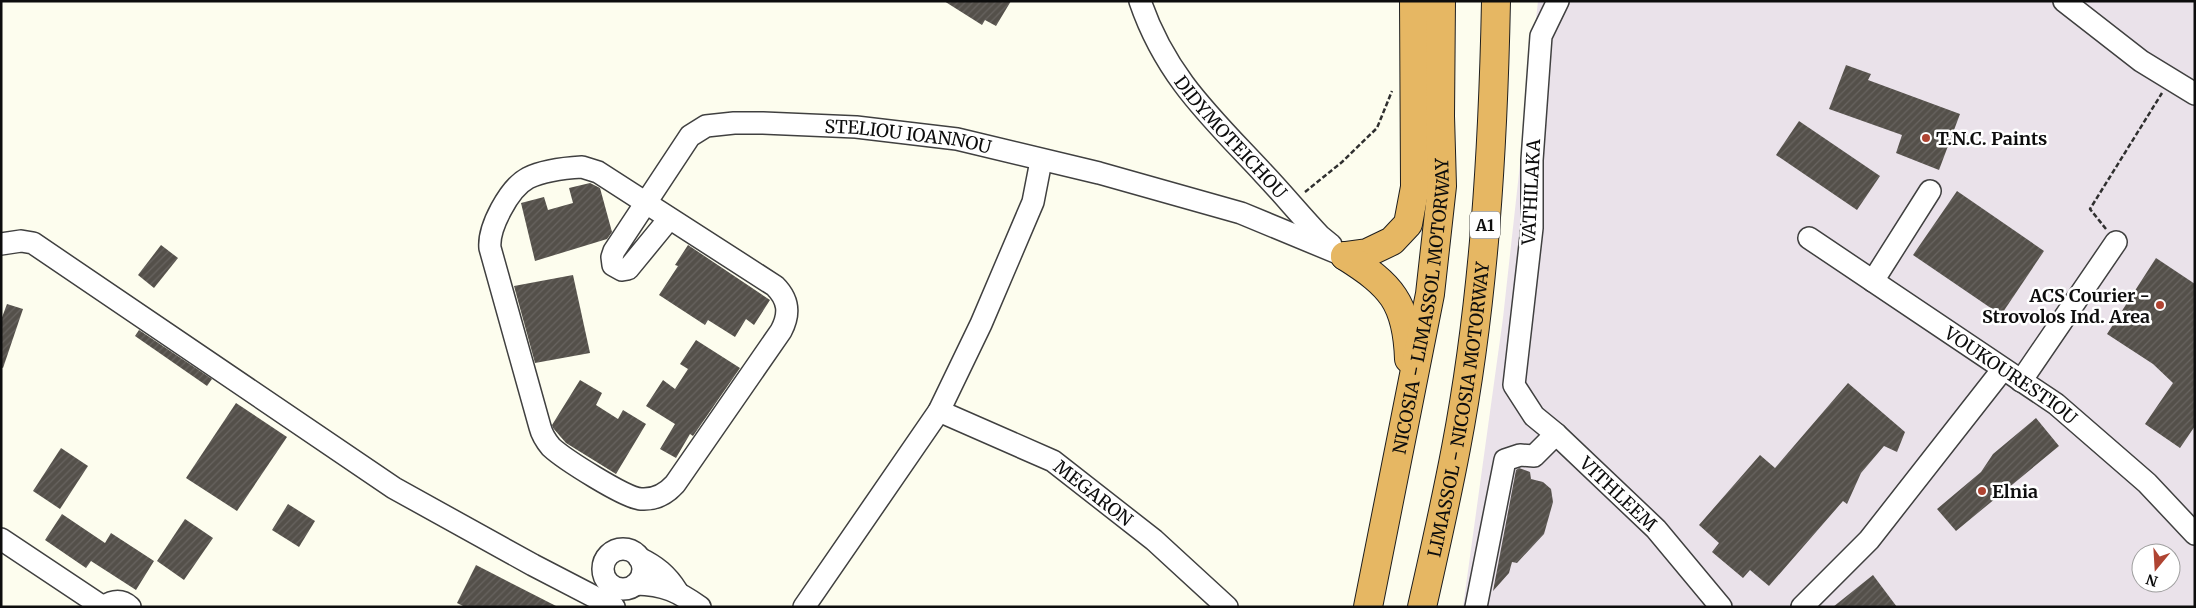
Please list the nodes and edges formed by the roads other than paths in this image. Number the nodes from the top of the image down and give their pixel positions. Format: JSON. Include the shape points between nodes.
{"nodes":[{"id":1,"x":1140,"y":1,"type":"edge"},
{"id":2,"x":1414,"y":1,"type":"edge"},
{"id":3,"x":1441,"y":1,"type":"edge"},
{"id":4,"x":1496,"y":1,"type":"edge"},
{"id":5,"x":1512,"y":1,"type":"edge"},
{"id":6,"x":1558,"y":1,"type":"edge"},
{"id":7,"x":2064,"y":1,"type":"edge"},
{"id":8,"x":2195,"y":94,"type":"edge"},
{"id":9,"x":1041,"y":161,"type":"junction"},
{"id":10,"x":1930,"y":191,"type":"dead end"},
{"id":11,"x":645,"y":203,"type":"junction"},
{"id":12,"x":670,"y":219,"type":"junction"},
{"id":13,"x":1809,"y":238,"type":"dead end"},
{"id":14,"x":2116,"y":242,"type":"road end"},
{"id":15,"x":1,"y":244,"type":"edge"},
{"id":16,"x":1345,"y":256,"type":"junction"},
{"id":17,"x":1874,"y":281,"type":"junction"},
{"id":18,"x":1476,"y":310,"type":"junction"},
{"id":19,"x":2003,"y":369,"type":"junction"},
{"id":20,"x":2021,"y":381,"type":"junction"},
{"id":21,"x":1514,"y":385,"type":"joint"},
{"id":22,"x":1410,"y":393,"type":"junction"},
{"id":23,"x":939,"y":411,"type":"junction"},
{"id":24,"x":1556,"y":434,"type":"junction"},
{"id":25,"x":2195,"y":534,"type":"edge"},
{"id":26,"x":1,"y":539,"type":"edge"},
{"id":27,"x":639,"y":558,"type":"junction"},
{"id":28,"x":636,"y":584,"type":"junction"},
{"id":29,"x":677,"y":591,"type":"junction"},
{"id":30,"x":609,"y":597,"type":"edge"},
{"id":31,"x":103,"y":607,"type":"edge"},
{"id":32,"x":130,"y":607,"type":"edge"},
{"id":33,"x":700,"y":607,"type":"edge"},
{"id":34,"x":804,"y":607,"type":"edge"},
{"id":35,"x":1227,"y":607,"type":"edge"},
{"id":36,"x":1368,"y":607,"type":"edge"},
{"id":37,"x":1422,"y":607,"type":"edge"},
{"id":38,"x":1476,"y":607,"type":"edge"},
{"id":39,"x":1721,"y":607,"type":"edge"},
{"id":40,"x":1802,"y":607,"type":"edge"}],
"edges":[{"from":1,"to":16,"type":"street","name":"DIDYMOTEICHOU","via":[[1149,28],[1181,83],[1320,236]]},
{"from":2,"to":16,"type":"highway","via":[[1415,187],[1408,224],[1392,241],[1366,253]]},
{"from":3,"to":22,"type":"highway","name":"NICOSIA - LIMASSOL MOTORWAY","via":[[1442,186],[1430,294]]},
{"from":4,"to":18,"type":"highway","name":"LIMASSOL - NICOSIA MOTORWAY","number":"A1","via":[[1494,110]]},
{"from":5,"to":18,"type":"highway","via":[[1505,164]]},
{"from":6,"to":21,"type":"street","name":"VATHILAKA","via":[[1541,36],[1532,160],[1532,228]]},
{"from":7,"to":8,"type":"street","via":[[2141,61]]},
{"from":9,"to":11,"type":"street","name":"STELIOU IOANNOU","via":[[957,139],[907,132],[772,123],[718,124],[706,126],[690,136]]},
{"from":9,"to":16,"type":"street","name":"STELIOU IOANNOU","via":[[1099,173],[1241,213]]},
{"from":9,"to":23,"type":"street","via":[[1033,202],[982,324]]},
{"from":10,"to":17,"type":"street"},
{"from":11,"to":12,"type":"street"},
{"from":11,"to":12,"type":"street","name":"STELIOU IOANNOU","via":[[613,254],[615,268],[630,267]]},
{"from":11,"to":12,"type":"street","via":[[588,168],[537,175],[526,179],[515,190],[494,223],[490,241],[545,440],[625,495],[640,499],[663,495],[675,484],[781,331],[788,309],[784,297],[774,286]]},
{"from":13,"to":17,"type":"street","name":"VOUKOURESTIOU"},
{"from":14,"to":20,"type":"street"},
{"from":15,"to":30,"type":"street","via":[[33,243],[394,488],[533,565]]},
{"from":16,"to":22,"type":"highway","via":[[1385,284],[1396,300],[1409,340]]},
{"from":17,"to":19,"type":"street","name":"VOUKOURESTIOU"},
{"from":18,"to":37,"type":"highway","name":"LIMASSOL - NICOSIA MOTORWAY","number":"A1","via":[[1456,448]]},
{"from":19,"to":20,"type":"street","name":"VOUKOURESTIOU"},
{"from":19,"to":40,"type":"street","via":[[1875,533]]},
{"from":20,"to":25,"type":"street","name":"VOUKOURESTIOU","via":[[2056,404],[2147,483]]},
{"from":21,"to":24,"type":"street","name":"VITHLEEM","via":[[1534,416]]},
{"from":22,"to":36,"type":"highway","name":"NICOSIA - LIMASSOL MOTORWAY"},
{"from":23,"to":34,"type":"street"},
{"from":23,"to":35,"type":"street","name":"MEGARON","via":[[1053,461],[1154,540]]},
{"from":24,"to":38,"type":"street","via":[[1534,456],[1520,455],[1505,460]]},
{"from":24,"to":39,"type":"street","name":"VITHLEEM","via":[[1656,528]]},
{"from":26,"to":31,"type":"street"},
{"from":27,"to":28,"type":"street","via":[[643,566]]},
{"from":27,"to":29,"type":"street","via":[[660,570]]},
{"from":27,"to":30,"type":"street","via":[[631,550],[624,549],[607,556],[604,575]]},
{"from":28,"to":29,"type":"street"},
{"from":28,"to":30,"type":"street"},
{"from":29,"to":33,"type":"street"},
{"from":31,"to":32,"type":"street","via":[[115,601]]}]}
